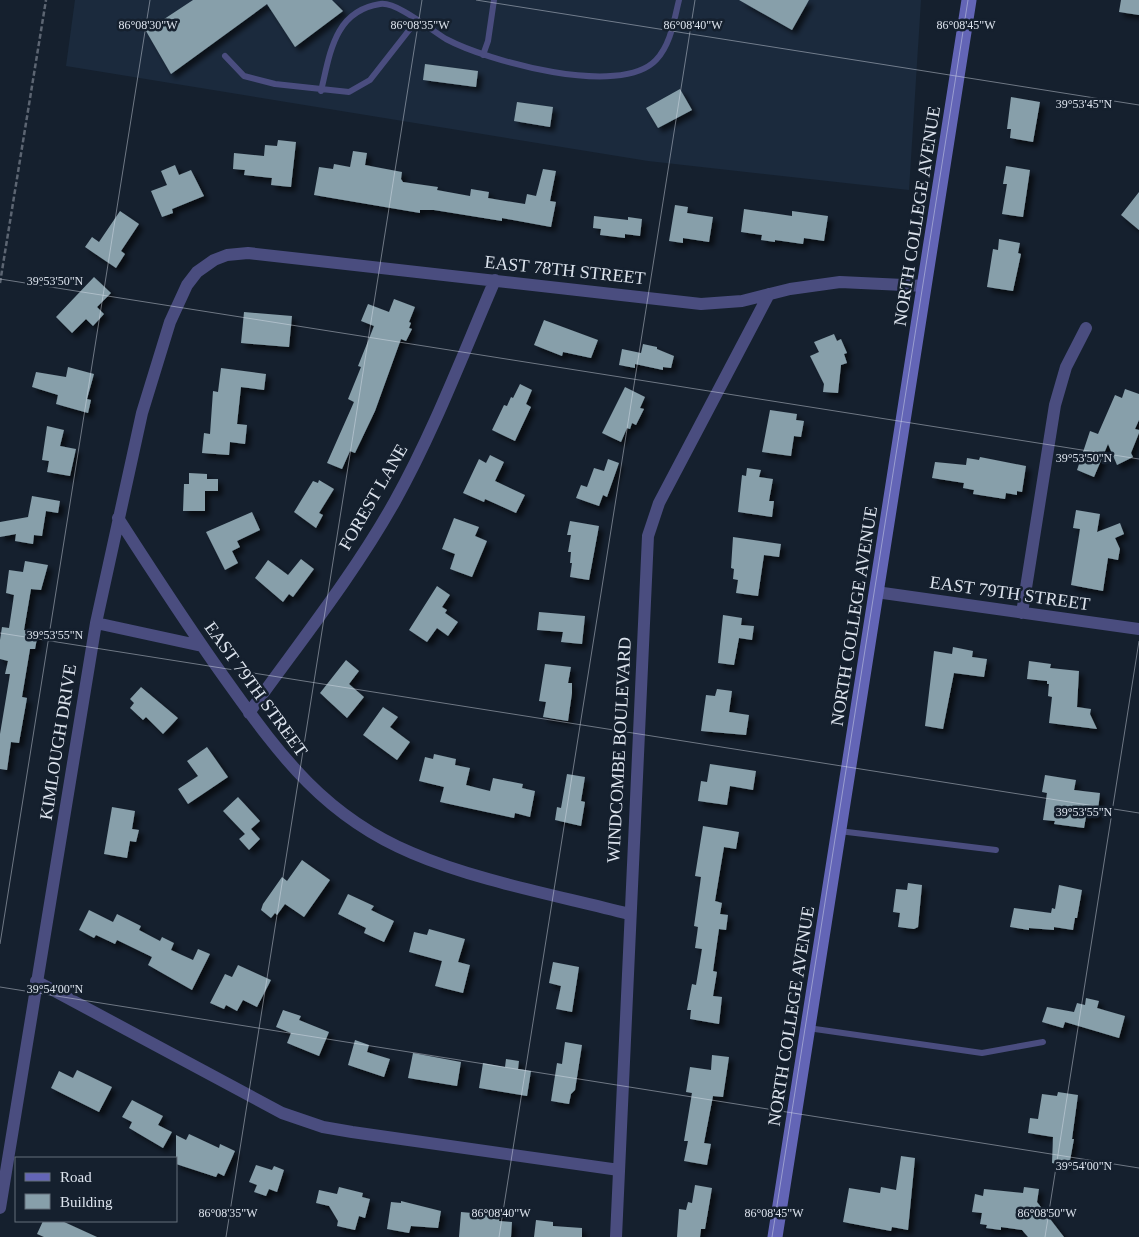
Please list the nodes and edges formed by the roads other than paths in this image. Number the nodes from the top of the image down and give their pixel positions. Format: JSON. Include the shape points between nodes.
{"nodes":[{"id":1,"x":494,"y":0,"type":"edge"},
{"id":2,"x":679,"y":0,"type":"edge"},
{"id":3,"x":969,"y":0,"type":"edge"},
{"id":4,"x":417,"y":20,"type":"junction"},
{"id":5,"x":483,"y":55,"type":"junction"},
{"id":6,"x":225,"y":56,"type":"dead end"},
{"id":7,"x":321,"y":91,"type":"junction"},
{"id":8,"x":204,"y":267,"type":"joint"},
{"id":9,"x":495,"y":280,"type":"junction"},
{"id":10,"x":925,"y":286,"type":"junction"},
{"id":11,"x":769,"y":294,"type":"junction"},
{"id":12,"x":1086,"y":328,"type":"dead end"},
{"id":13,"x":118,"y":518,"type":"junction"},
{"id":14,"x":876,"y":592,"type":"junction"},
{"id":15,"x":1022,"y":613,"type":"junction"},
{"id":16,"x":96,"y":623,"type":"junction"},
{"id":17,"x":1139,"y":629,"type":"edge"},
{"id":18,"x":202,"y":646,"type":"junction"},
{"id":19,"x":249,"y":713,"type":"junction"},
{"id":20,"x":839,"y":831,"type":"junction"},
{"id":21,"x":996,"y":850,"type":"dead end"},
{"id":22,"x":629,"y":914,"type":"junction"},
{"id":23,"x":36,"y":981,"type":"junction"},
{"id":24,"x":808,"y":1028,"type":"junction"},
{"id":25,"x":1044,"y":1042,"type":"dead end"},
{"id":26,"x":619,"y":1170,"type":"junction"},
{"id":27,"x":0,"y":1208,"type":"edge"},
{"id":28,"x":616,"y":1237,"type":"edge"},
{"id":29,"x":775,"y":1237,"type":"edge"}],
"edges":[{"from":1,"to":5,"type":"lane"},
{"from":2,"to":5,"type":"lane","via":[[669,38],[656,60],[630,75],[591,76],[530,68]]},
{"from":3,"to":10,"type":"main road","name":"NORTH COLLEGE AVENUE"},
{"from":4,"to":5,"type":"lane","via":[[447,39]]},
{"from":4,"to":7,"type":"lane","via":[[370,80],[349,92]]},
{"from":4,"to":7,"type":"lane","via":[[382,3],[362,9],[334,38]]},
{"from":6,"to":7,"type":"lane","via":[[244,76]]},
{"from":8,"to":9,"type":"street","name":"EAST 78TH STREET","via":[[227,255],[248,252]]},
{"from":8,"to":13,"type":"street","name":"KIMLOUGH DRIVE","via":[[186,285],[159,353]]},
{"from":9,"to":11,"type":"street","name":"EAST 78TH STREET","via":[[702,304],[742,301]]},
{"from":9,"to":19,"type":"street","name":"FOREST LANE","via":[[414,465],[394,503],[332,598]]},
{"from":10,"to":11,"type":"street","name":"EAST 78TH STREET","via":[[840,282]]},
{"from":10,"to":14,"type":"main road","name":"NORTH COLLEGE AVENUE"},
{"from":11,"to":22,"type":"street","name":"WINDCOMBE BOULEVARD","via":[[659,504],[648,532]]},
{"from":12,"to":15,"type":"street","via":[[1066,367],[1055,404]]},
{"from":13,"to":16,"type":"street","name":"KIMLOUGH DRIVE"},
{"from":13,"to":18,"type":"street","name":"EAST 79TH STREET"},
{"from":14,"to":15,"type":"street","name":"EAST 79TH STREET"},
{"from":14,"to":20,"type":"main road","name":"NORTH COLLEGE AVENUE"},
{"from":15,"to":17,"type":"street","name":"EAST 79TH STREET"},
{"from":16,"to":18,"type":"street"},
{"from":16,"to":23,"type":"street","name":"KIMLOUGH DRIVE"},
{"from":18,"to":19,"type":"street","name":"EAST 79TH STREET"},
{"from":19,"to":22,"type":"street","name":"EAST 79TH STREET","via":[[297,774],[356,823],[386,841],[443,865]]},
{"from":20,"to":21,"type":"lane"},
{"from":20,"to":24,"type":"main road","name":"NORTH COLLEGE AVENUE"},
{"from":22,"to":26,"type":"street","name":"WINDCOMBE BOULEVARD"},
{"from":23,"to":26,"type":"street","via":[[282,1113],[316,1125]]},
{"from":23,"to":27,"type":"street","name":"KIMLOUGH DRIVE"},
{"from":24,"to":25,"type":"lane","via":[[982,1053]]},
{"from":24,"to":29,"type":"main road","name":"NORTH COLLEGE AVENUE"},
{"from":26,"to":28,"type":"street","name":"WINDCOMBE BOULEVARD"}]}
